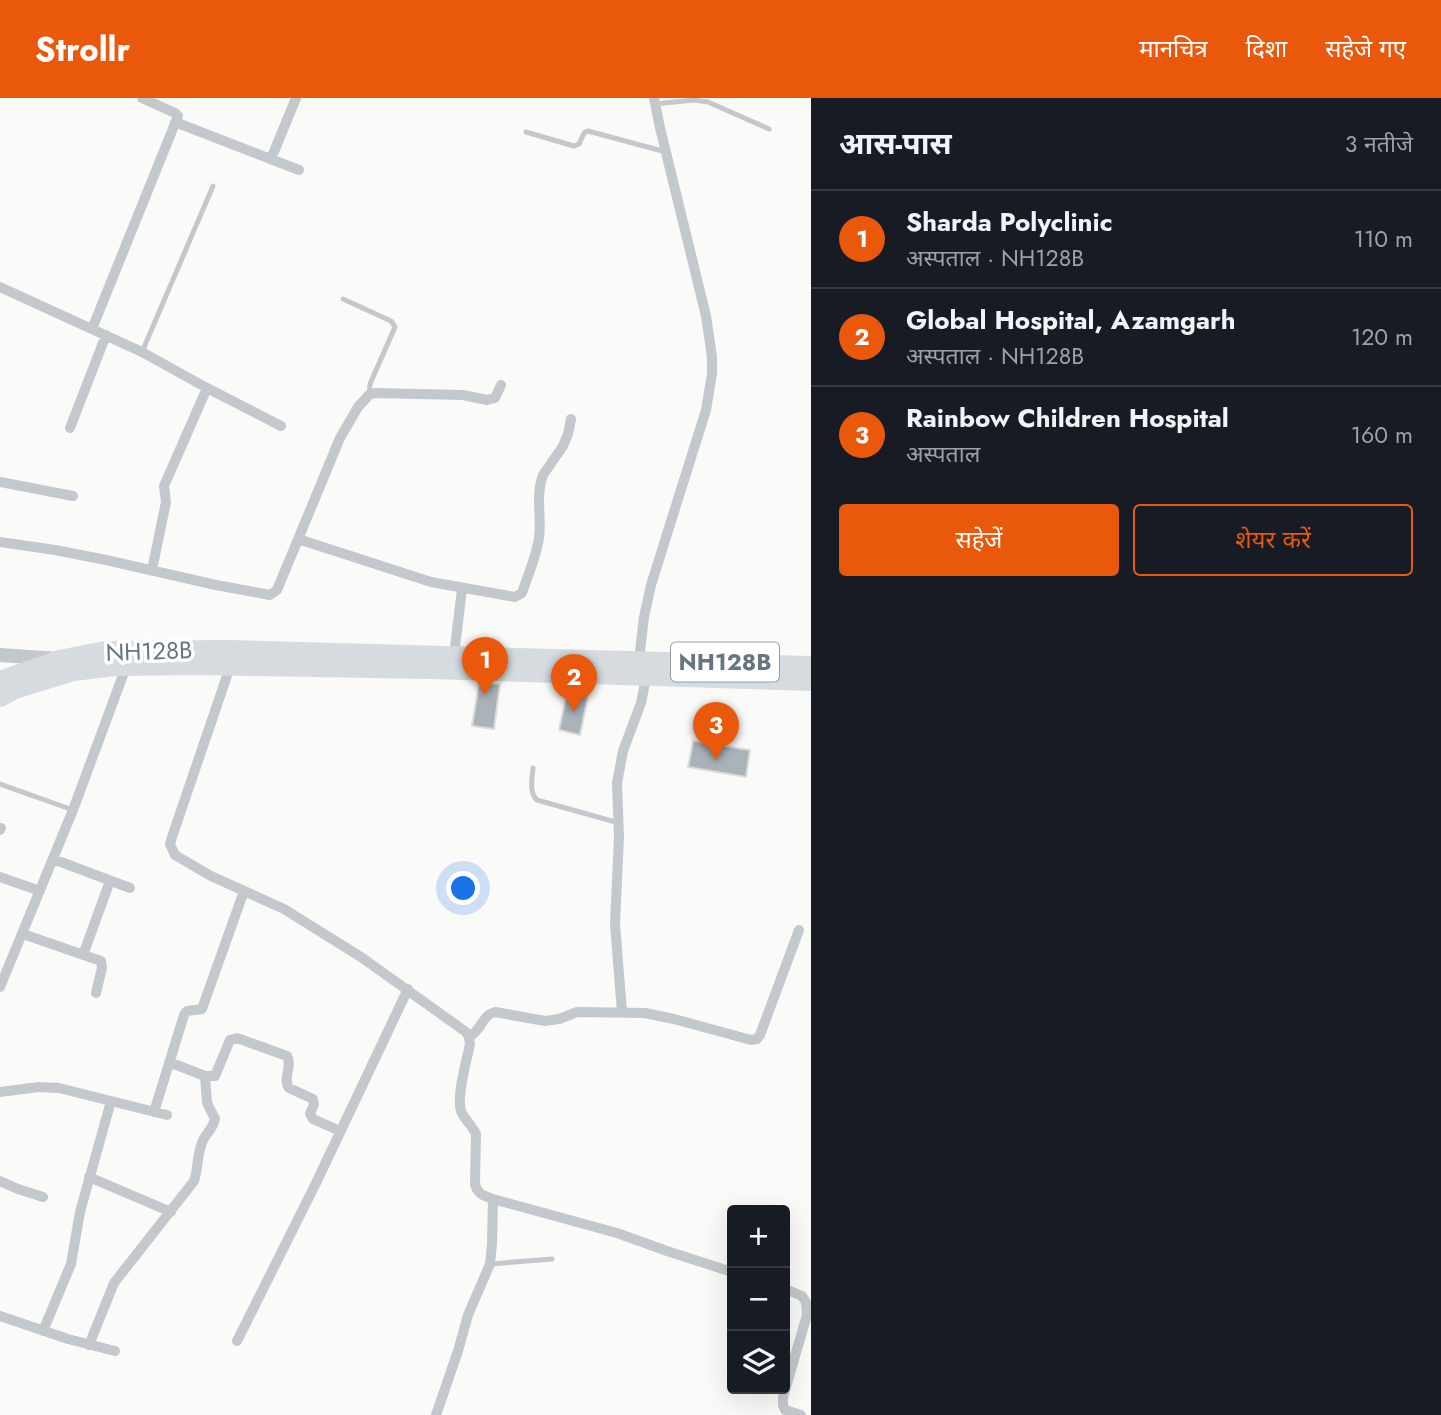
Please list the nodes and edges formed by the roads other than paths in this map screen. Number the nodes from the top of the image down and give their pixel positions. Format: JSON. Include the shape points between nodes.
{"nodes":[{"id":1,"x":142,"y":98,"type":"edge"},
{"id":2,"x":296,"y":98,"type":"edge"},
{"id":3,"x":655,"y":101,"type":"edge"},
{"id":4,"x":175,"y":122,"type":"junction"},
{"id":5,"x":769,"y":129,"type":"dead end"},
{"id":6,"x":526,"y":132,"type":"dead end"},
{"id":7,"x":666,"y":152,"type":"junction"},
{"id":8,"x":271,"y":159,"type":"junction"},
{"id":9,"x":299,"y":170,"type":"dead end"},
{"id":10,"x":214,"y":186,"type":"dead end"},
{"id":11,"x":0,"y":287,"type":"edge"},
{"id":12,"x":343,"y":299,"type":"dead end"},
{"id":13,"x":92,"y":329,"type":"junction"},
{"id":14,"x":106,"y":335,"type":"junction"},
{"id":15,"x":142,"y":352,"type":"junction"},
{"id":16,"x":501,"y":385,"type":"dead end"},
{"id":17,"x":207,"y":388,"type":"junction"},
{"id":18,"x":369,"y":395,"type":"junction"},
{"id":19,"x":571,"y":419,"type":"dead end"},
{"id":20,"x":281,"y":426,"type":"dead end"},
{"id":21,"x":70,"y":428,"type":"dead end"},
{"id":22,"x":0,"y":482,"type":"edge"},
{"id":23,"x":74,"y":496,"type":"dead end"},
{"id":24,"x":298,"y":538,"type":"junction"},
{"id":25,"x":0,"y":542,"type":"edge"},
{"id":26,"x":152,"y":569,"type":"junction"},
{"id":27,"x":462,"y":589,"type":"junction"},
{"id":28,"x":0,"y":655,"type":"edge"},
{"id":29,"x":454,"y":655,"type":"junction"},
{"id":30,"x":59,"y":659,"type":"junction"},
{"id":31,"x":639,"y":660,"type":"junction"},
{"id":32,"x":811,"y":665,"type":"edge"},
{"id":33,"x":126,"y":667,"type":"junction"},
{"id":34,"x":230,"y":667,"type":"junction"},
{"id":35,"x":74,"y":672,"type":"junction"},
{"id":36,"x":646,"y":678,"type":"junction"},
{"id":37,"x":0,"y":680,"type":"edge"},
{"id":38,"x":811,"y":682,"type":"edge"},
{"id":39,"x":0,"y":698,"type":"edge"},
{"id":40,"x":533,"y":768,"type":"dead end"},
{"id":41,"x":0,"y":785,"type":"edge"},
{"id":42,"x":73,"y":810,"type":"junction"},
{"id":43,"x":619,"y":823,"type":"junction"},
{"id":44,"x":53,"y":859,"type":"junction"},
{"id":45,"x":0,"y":877,"type":"edge"},
{"id":46,"x":110,"y":881,"type":"junction"},
{"id":47,"x":130,"y":888,"type":"dead end"},
{"id":48,"x":40,"y":891,"type":"junction"},
{"id":49,"x":244,"y":891,"type":"junction"},
{"id":50,"x":799,"y":930,"type":"dead end"},
{"id":51,"x":23,"y":934,"type":"junction"},
{"id":52,"x":83,"y":955,"type":"junction"},
{"id":53,"x":5,"y":961,"type":"edge"},
{"id":54,"x":0,"y":987,"type":"edge"},
{"id":55,"x":408,"y":989,"type":"junction"},
{"id":56,"x":96,"y":993,"type":"dead end"},
{"id":57,"x":621,"y":1012,"type":"junction"},
{"id":58,"x":469,"y":1037,"type":"junction"},
{"id":59,"x":169,"y":1062,"type":"junction"},
{"id":60,"x":205,"y":1076,"type":"junction"},
{"id":61,"x":0,"y":1092,"type":"edge"},
{"id":62,"x":111,"y":1101,"type":"junction"},
{"id":63,"x":154,"y":1112,"type":"junction"},
{"id":64,"x":167,"y":1115,"type":"dead end"},
{"id":65,"x":341,"y":1130,"type":"junction"},
{"id":66,"x":89,"y":1177,"type":"junction"},
{"id":67,"x":0,"y":1181,"type":"edge"},
{"id":68,"x":43,"y":1197,"type":"dead end"},
{"id":69,"x":493,"y":1199,"type":"junction"},
{"id":70,"x":171,"y":1212,"type":"junction"},
{"id":71,"x":552,"y":1259,"type":"dead end"},
{"id":72,"x":490,"y":1264,"type":"junction"},
{"id":73,"x":727,"y":1270,"type":"edge"},
{"id":74,"x":790,"y":1291,"type":"edge"},
{"id":75,"x":809,"y":1302,"type":"edge"},
{"id":76,"x":0,"y":1316,"type":"edge"},
{"id":77,"x":43,"y":1331,"type":"junction"},
{"id":78,"x":237,"y":1341,"type":"dead end"},
{"id":79,"x":89,"y":1345,"type":"junction"},
{"id":80,"x":114,"y":1351,"type":"dead end"},
{"id":81,"x":436,"y":1415,"type":"edge"},
{"id":82,"x":802,"y":1415,"type":"edge"}],
"edges":[{"from":1,"to":4,"type":"street","via":[[175,113]]},
{"from":2,"to":8,"type":"street"},
{"from":3,"to":5,"type":"lane","via":[[708,102]]},
{"from":3,"to":7,"type":"street"},
{"from":4,"to":8,"type":"street"},
{"from":4,"to":13,"type":"street"},
{"from":6,"to":7,"type":"lane","via":[[575,146],[588,131]]},
{"from":7,"to":31,"type":"street","via":[[706,316],[712,374],[706,410],[651,585]]},
{"from":8,"to":9,"type":"street"},
{"from":10,"to":15,"type":"lane"},
{"from":11,"to":13,"type":"street"},
{"from":12,"to":18,"type":"lane","via":[[395,327]]},
{"from":13,"to":14,"type":"street"},
{"from":14,"to":15,"type":"street"},
{"from":14,"to":21,"type":"street"},
{"from":15,"to":17,"type":"street"},
{"from":16,"to":18,"type":"street","via":[[495,398],[487,400],[463,395]]},
{"from":17,"to":20,"type":"street"},
{"from":17,"to":26,"type":"street","via":[[164,486],[166,502]]},
{"from":18,"to":24,"type":"street","via":[[340,438]]},
{"from":19,"to":27,"type":"street","via":[[563,446],[541,482],[539,538],[522,593],[515,597]]},
{"from":22,"to":23,"type":"street"},
{"from":24,"to":26,"type":"street","via":[[277,590],[270,595]]},
{"from":24,"to":27,"type":"street"},
{"from":25,"to":26,"type":"street"},
{"from":27,"to":29,"type":"street"},
{"from":28,"to":30,"type":"street"},
{"from":29,"to":30,"type":"highway","name":"NH128B","via":[[155,649],[105,650]]},
{"from":29,"to":31,"type":"highway","name":"NH128B"},
{"from":30,"to":35,"type":"street"},
{"from":30,"to":37,"type":"highway","name":"NH128B"},
{"from":31,"to":32,"type":"highway","number":"NH128B"},
{"from":33,"to":34,"type":"highway"},
{"from":33,"to":35,"type":"highway"},
{"from":33,"to":42,"type":"street"},
{"from":34,"to":36,"type":"highway"},
{"from":34,"to":49,"type":"street","via":[[170,844],[175,855]]},
{"from":35,"to":39,"type":"highway"},
{"from":36,"to":38,"type":"highway"},
{"from":36,"to":43,"type":"street","via":[[618,774]]},
{"from":40,"to":43,"type":"lane","via":[[532,792],[537,800]]},
{"from":41,"to":42,"type":"lane"},
{"from":42,"to":44,"type":"street"},
{"from":43,"to":57,"type":"street","via":[[615,925]]},
{"from":44,"to":46,"type":"street"},
{"from":44,"to":48,"type":"street"},
{"from":45,"to":48,"type":"street"},
{"from":46,"to":47,"type":"street"},
{"from":46,"to":52,"type":"street"},
{"from":48,"to":51,"type":"street"},
{"from":49,"to":55,"type":"street","via":[[284,909]]},
{"from":49,"to":59,"type":"street","via":[[202,1009],[184,1015]]},
{"from":50,"to":57,"type":"street","via":[[757,1039]]},
{"from":51,"to":52,"type":"street"},
{"from":51,"to":53,"type":"street"},
{"from":52,"to":56,"type":"street","via":[[103,965]]},
{"from":53,"to":54,"type":"street"},
{"from":55,"to":58,"type":"street"},
{"from":55,"to":65,"type":"street"},
{"from":57,"to":58,"type":"street","via":[[577,1012],[545,1021],[495,1012]]},
{"from":58,"to":69,"type":"street","via":[[460,1107],[476,1134],[476,1190]]},
{"from":59,"to":60,"type":"street"},
{"from":59,"to":63,"type":"street"},
{"from":60,"to":65,"type":"street","via":[[215,1076],[233,1038],[287,1056],[286,1085],[313,1099],[313,1119]]},
{"from":60,"to":70,"type":"street","via":[[214,1125],[201,1144],[194,1181]]},
{"from":61,"to":62,"type":"street","via":[[49,1087]]},
{"from":62,"to":63,"type":"street"},
{"from":62,"to":66,"type":"street"},
{"from":63,"to":64,"type":"street"},
{"from":65,"to":78,"type":"street"},
{"from":66,"to":70,"type":"street"},
{"from":66,"to":77,"type":"street","via":[[71,1264]]},
{"from":67,"to":68,"type":"street"},
{"from":69,"to":72,"type":"street"},
{"from":69,"to":73,"type":"street","via":[[617,1233]]},
{"from":70,"to":79,"type":"street","via":[[114,1283]]},
{"from":71,"to":72,"type":"lane"},
{"from":72,"to":81,"type":"street","via":[[468,1315]]},
{"from":74,"to":75,"type":"street"},
{"from":75,"to":82,"type":"street","via":[[783,1397],[785,1410]]},
{"from":76,"to":77,"type":"street"},
{"from":77,"to":79,"type":"street"},
{"from":79,"to":80,"type":"street"}]}
